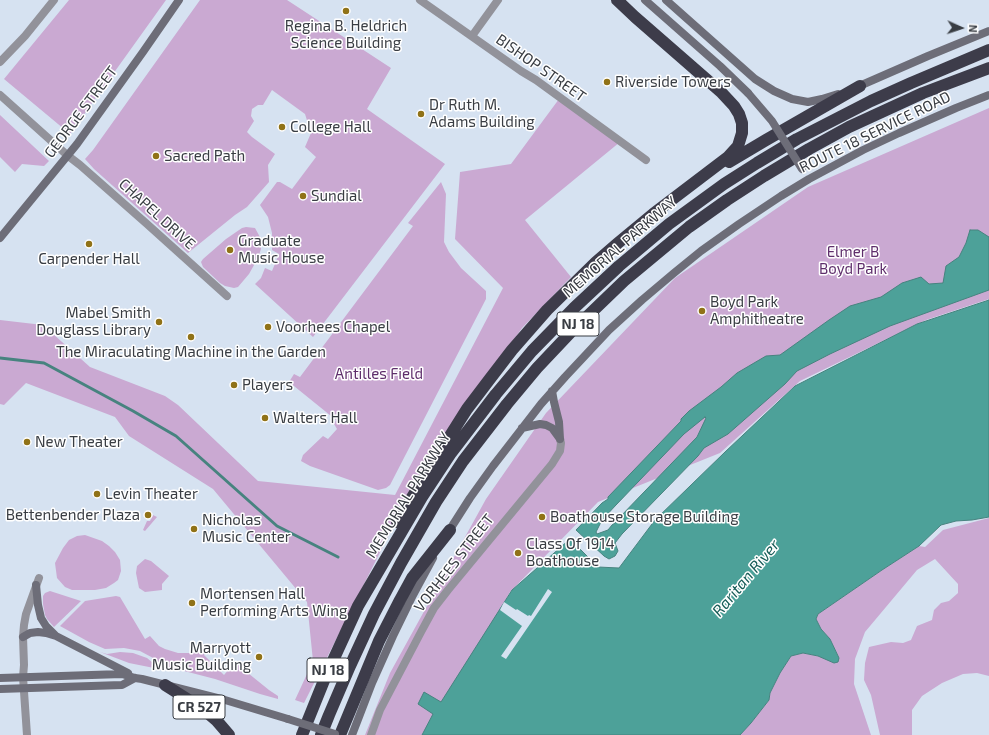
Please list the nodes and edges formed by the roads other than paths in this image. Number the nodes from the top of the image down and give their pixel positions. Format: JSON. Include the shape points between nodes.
{"nodes":[{"id":1,"x":54,"y":0,"type":"edge"},
{"id":2,"x":179,"y":0,"type":"edge"},
{"id":3,"x":420,"y":0,"type":"edge"},
{"id":4,"x":498,"y":0,"type":"edge"},
{"id":5,"x":617,"y":0,"type":"edge"},
{"id":6,"x":645,"y":0,"type":"edge"},
{"id":7,"x":666,"y":0,"type":"edge"},
{"id":8,"x":989,"y":31,"type":"edge"},
{"id":9,"x":472,"y":36,"type":"junction"},
{"id":10,"x":989,"y":50,"type":"edge"},
{"id":11,"x":0,"y":62,"type":"edge"},
{"id":12,"x":989,"y":68,"type":"edge"},
{"id":13,"x":860,"y":86,"type":"junction"},
{"id":14,"x":0,"y":95,"type":"edge"},
{"id":15,"x":989,"y":95,"type":"edge"},
{"id":16,"x":67,"y":155,"type":"junction"},
{"id":17,"x":646,"y":160,"type":"dead end"},
{"id":18,"x":702,"y":178,"type":"junction"},
{"id":19,"x":809,"y":179,"type":"junction"},
{"id":20,"x":0,"y":238,"type":"edge"},
{"id":21,"x":227,"y":296,"type":"dead end"},
{"id":22,"x":552,"y":391,"type":"junction"},
{"id":23,"x":522,"y":428,"type":"junction"},
{"id":24,"x":560,"y":439,"type":"junction"},
{"id":25,"x":450,"y":530,"type":"junction"},
{"id":26,"x":38,"y":582,"type":"joint"},
{"id":27,"x":358,"y":606,"type":"junction"},
{"id":28,"x":56,"y":636,"type":"junction"},
{"id":29,"x":23,"y":637,"type":"junction"},
{"id":30,"x":23,"y":677,"type":"junction"},
{"id":31,"x":0,"y":678,"type":"edge"},
{"id":32,"x":135,"y":678,"type":"junction"},
{"id":33,"x":165,"y":685,"type":"junction"},
{"id":34,"x":24,"y":688,"type":"junction"},
{"id":35,"x":0,"y":689,"type":"edge"},
{"id":36,"x":28,"y":735,"type":"edge"},
{"id":37,"x":229,"y":735,"type":"edge"},
{"id":38,"x":302,"y":735,"type":"edge"},
{"id":39,"x":321,"y":735,"type":"edge"},
{"id":40,"x":338,"y":735,"type":"edge"},
{"id":41,"x":352,"y":735,"type":"edge"},
{"id":42,"x":371,"y":735,"type":"edge"}],
"edges":[{"from":1,"to":11,"type":"street"},
{"from":2,"to":16,"type":"main road","name":"GEORGE STREET"},
{"from":3,"to":9,"type":"street","name":"BISHOP STREET"},
{"from":4,"to":9,"type":"street"},
{"from":5,"to":18,"type":"highway","via":[[721,92],[739,114],[742,133],[738,146]]},
{"from":6,"to":19,"type":"main road","bridge":true,"via":[[748,93],[772,121]]},
{"from":7,"to":13,"type":"main road","via":[[755,79],[781,95],[812,102]]},
{"from":8,"to":13,"type":"main road"},
{"from":9,"to":17,"type":"street","name":"BISHOP STREET"},
{"from":10,"to":27,"type":"highway","name":"MEMORIAL PARKWAY","number":"NJ 18","via":[[871,101],[786,145],[693,206],[619,266],[544,338],[483,411],[422,497]]},
{"from":12,"to":39,"type":"highway","name":"MEMORIAL PARKWAY","number":"NJ 18","via":[[923,93],[850,127],[764,176],[689,227],[588,314],[507,404],[463,461],[436,502],[374,614]]},
{"from":13,"to":18,"type":"highway"},
{"from":14,"to":16,"type":"street","name":"CHAPEL DRIVE"},
{"from":15,"to":19,"type":"main road","name":"ROUTE 18 SERVICE ROAD","via":[[898,133]]},
{"from":16,"to":20,"type":"main road","name":"GEORGE STREET"},
{"from":16,"to":21,"type":"street","name":"CHAPEL DRIVE"},
{"from":18,"to":27,"type":"highway","via":[[653,214],[596,262],[547,310],[505,359],[445,443],[411,499],[380,552]]},
{"from":19,"to":22,"type":"main road","name":"ROUTE 18 SERVICE ROAD","via":[[739,224],[674,273],[609,330]]},
{"from":22,"to":23,"type":"main road","name":"ROUTE 18 SERVICE ROAD"},
{"from":22,"to":24,"type":"main road"},
{"from":23,"to":24,"type":"main road","via":[[546,425],[552,428]]},
{"from":23,"to":25,"type":"main road","name":"ROUTE 18 SERVICE ROAD","via":[[470,498]]},
{"from":24,"to":42,"type":"street","name":"VORHEES STREET","via":[[560,451],[552,464],[434,608],[380,710]]},
{"from":25,"to":40,"type":"highway","via":[[412,578],[393,612]]},
{"from":25,"to":41,"type":"main road","name":"ROUTE 18 SERVICE ROAD","via":[[393,636]]},
{"from":26,"to":28,"type":"main road","via":[[41,618]]},
{"from":26,"to":29,"type":"street","via":[[26,614]]},
{"from":27,"to":38,"type":"highway","name":"MEMORIAL PARKWAY","number":"NJ 18"},
{"from":28,"to":29,"type":"main road","via":[[38,632]]},
{"from":28,"to":32,"type":"main road"},
{"from":29,"to":30,"type":"street"},
{"from":30,"to":31,"type":"main road"},
{"from":30,"to":32,"type":"main road","via":[[122,674]]},
{"from":30,"to":34,"type":"street"},
{"from":32,"to":33,"type":"main road"},
{"from":32,"to":34,"type":"main road","via":[[122,685]]},
{"from":33,"to":37,"type":"highway","number":"CR 527","via":[[202,710]]},
{"from":33,"to":40,"type":"main road","bridge":true,"via":[[288,718]]},
{"from":34,"to":35,"type":"main road"},
{"from":34,"to":36,"type":"street"}]}
